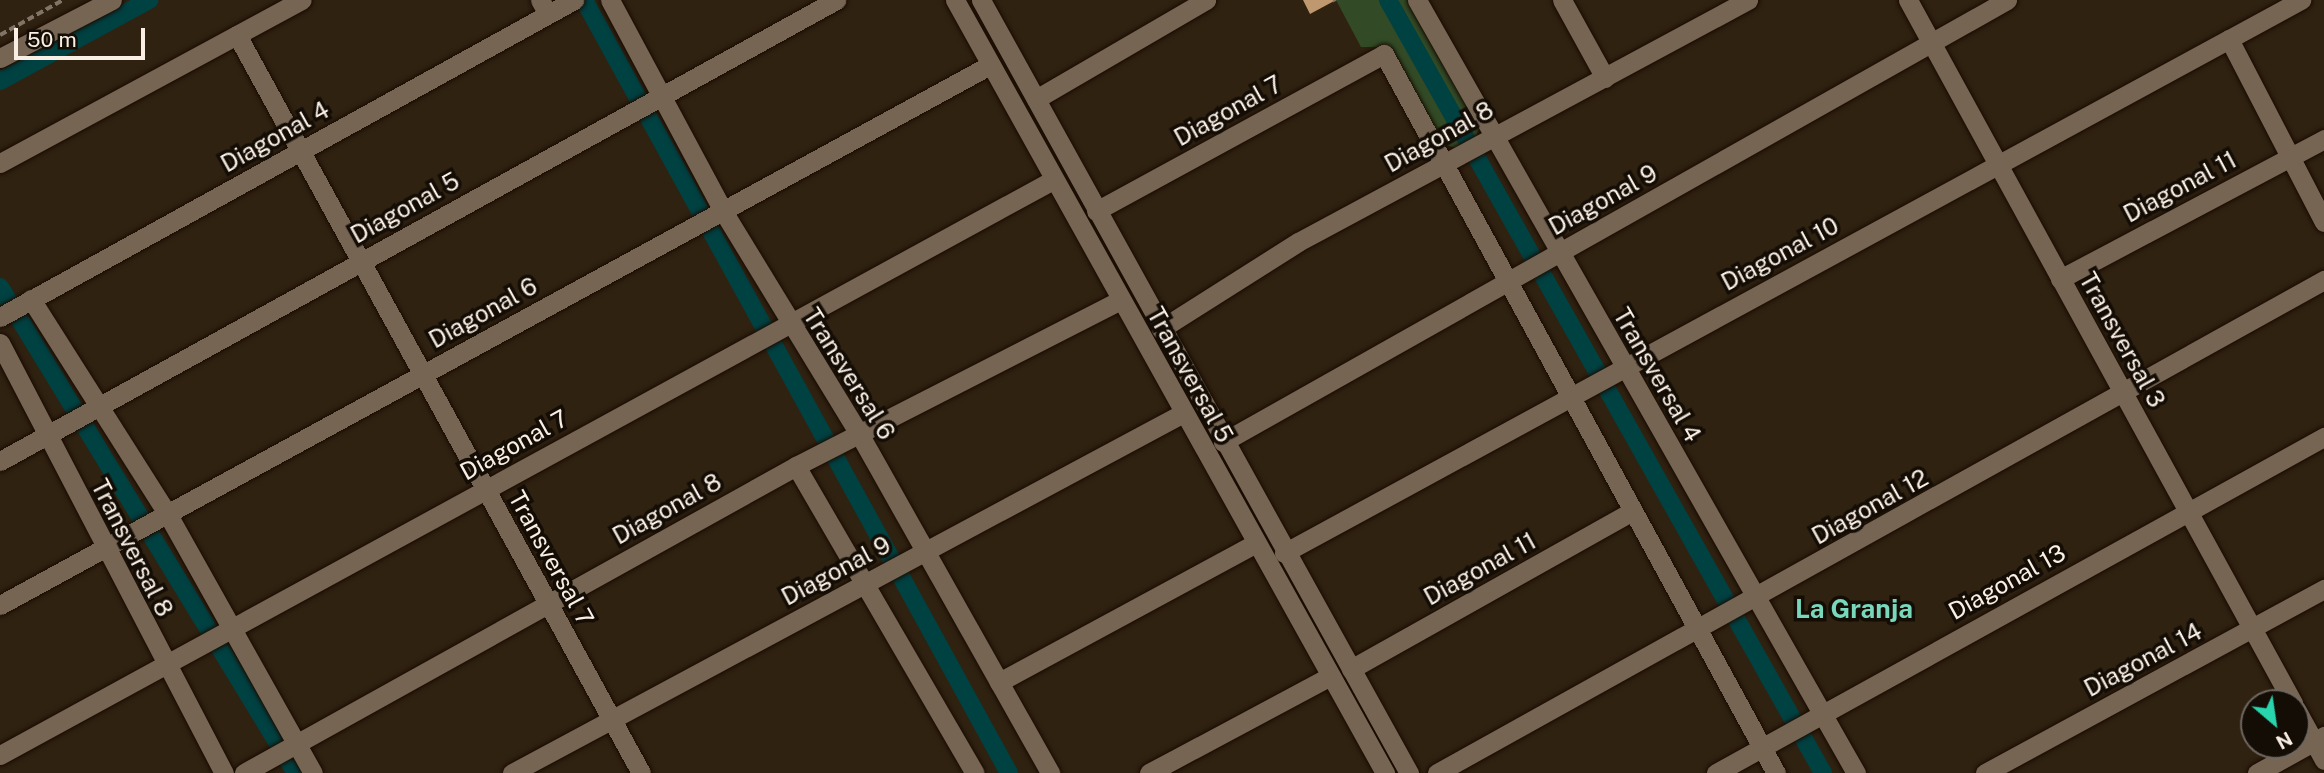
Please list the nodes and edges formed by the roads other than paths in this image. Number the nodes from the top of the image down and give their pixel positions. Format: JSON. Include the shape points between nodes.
{"nodes":[{"id":1,"x":112,"y":0,"type":"edge"},
{"id":2,"x":302,"y":0,"type":"edge"},
{"id":3,"x":574,"y":0,"type":"edge"},
{"id":4,"x":610,"y":0,"type":"edge"},
{"id":5,"x":836,"y":0,"type":"edge"},
{"id":6,"x":955,"y":0,"type":"edge"},
{"id":7,"x":981,"y":0,"type":"edge"},
{"id":8,"x":1206,"y":0,"type":"edge"},
{"id":9,"x":1417,"y":0,"type":"edge"},
{"id":10,"x":1562,"y":0,"type":"edge"},
{"id":11,"x":1748,"y":0,"type":"edge"},
{"id":12,"x":1908,"y":0,"type":"edge"},
{"id":13,"x":2007,"y":0,"type":"edge"},
{"id":14,"x":2295,"y":3,"type":"edge"},
{"id":15,"x":544,"y":7,"type":"edge"},
{"id":16,"x":237,"y":35,"type":"junction"},
{"id":17,"x":2229,"y":39,"type":"junction"},
{"id":18,"x":1931,"y":43,"type":"junction"},
{"id":19,"x":0,"y":58,"type":"edge"},
{"id":20,"x":990,"y":65,"type":"junction"},
{"id":21,"x":1605,"y":78,"type":"junction"},
{"id":22,"x":660,"y":95,"type":"junction"},
{"id":23,"x":1036,"y":99,"type":"junction"},
{"id":24,"x":1484,"y":138,"type":"junction"},
{"id":25,"x":2324,"y":139,"type":"edge"},
{"id":26,"x":300,"y":151,"type":"junction"},
{"id":27,"x":2289,"y":156,"type":"junction"},
{"id":28,"x":1446,"y":160,"type":"junction"},
{"id":29,"x":0,"y":163,"type":"edge"},
{"id":30,"x":1998,"y":165,"type":"junction"},
{"id":31,"x":1053,"y":180,"type":"junction"},
{"id":32,"x":1096,"y":211,"type":"junction"},
{"id":33,"x":709,"y":218,"type":"junction"},
{"id":34,"x":2324,"y":222,"type":"edge"},
{"id":35,"x":1554,"y":255,"type":"junction"},
{"id":36,"x":360,"y":261,"type":"junction"},
{"id":37,"x":1513,"y":278,"type":"junction"},
{"id":38,"x":2060,"y":279,"type":"junction"},
{"id":39,"x":2324,"y":281,"type":"edge"},
{"id":40,"x":1120,"y":300,"type":"junction"},
{"id":41,"x":27,"y":302,"type":"junction"},
{"id":42,"x":1,"y":316,"type":"edge"},
{"id":43,"x":784,"y":326,"type":"junction"},
{"id":44,"x":1161,"y":329,"type":"junction"},
{"id":45,"x":0,"y":343,"type":"edge"},
{"id":46,"x":1618,"y":370,"type":"junction"},
{"id":47,"x":422,"y":374,"type":"junction"},
{"id":48,"x":2123,"y":393,"type":"junction"},
{"id":49,"x":1575,"y":395,"type":"junction"},
{"id":50,"x":92,"y":410,"type":"junction"},
{"id":51,"x":1183,"y":413,"type":"junction"},
{"id":52,"x":54,"y":431,"type":"junction"},
{"id":53,"x":861,"y":437,"type":"junction"},
{"id":54,"x":2324,"y":437,"type":"edge"},
{"id":55,"x":1223,"y":442,"type":"junction"},
{"id":56,"x":0,"y":461,"type":"edge"},
{"id":57,"x":796,"y":466,"type":"junction"},
{"id":58,"x":486,"y":489,"type":"junction"},
{"id":59,"x":1632,"y":511,"type":"junction"},
{"id":60,"x":2187,"y":511,"type":"junction"},
{"id":61,"x":164,"y":514,"type":"junction"},
{"id":62,"x":1256,"y":543,"type":"junction"},
{"id":63,"x":104,"y":547,"type":"junction"},
{"id":64,"x":922,"y":552,"type":"junction"},
{"id":65,"x":1284,"y":553,"type":"junction"},
{"id":66,"x":875,"y":578,"type":"junction"},
{"id":67,"x":2324,"y":589,"type":"edge"},
{"id":68,"x":1752,"y":601,"type":"junction"},
{"id":69,"x":548,"y":603,"type":"junction"},
{"id":70,"x":0,"y":606,"type":"edge"},
{"id":71,"x":223,"y":629,"type":"junction"},
{"id":72,"x":1702,"y":629,"type":"junction"},
{"id":73,"x":2253,"y":630,"type":"junction"},
{"id":74,"x":163,"y":661,"type":"junction"},
{"id":75,"x":1351,"y":669,"type":"junction"},
{"id":76,"x":1331,"y":676,"type":"junction"},
{"id":77,"x":999,"y":682,"type":"junction"},
{"id":78,"x":2285,"y":689,"type":"edge"},
{"id":79,"x":1818,"y":714,"type":"junction"},
{"id":80,"x":611,"y":719,"type":"junction"},
{"id":81,"x":2319,"y":739,"type":"edge"},
{"id":82,"x":296,"y":745,"type":"junction"},
{"id":83,"x":1762,"y":747,"type":"junction"},
{"id":84,"x":0,"y":755,"type":"edge"},
{"id":85,"x":2324,"y":760,"type":"edge"},
{"id":86,"x":249,"y":770,"type":"edge"},
{"id":87,"x":224,"y":773,"type":"edge"},
{"id":88,"x":313,"y":773,"type":"edge"},
{"id":89,"x":512,"y":773,"type":"edge"},
{"id":90,"x":641,"y":773,"type":"edge"},
{"id":91,"x":975,"y":773,"type":"edge"},
{"id":92,"x":1050,"y":773,"type":"edge"},
{"id":93,"x":1149,"y":773,"type":"edge"},
{"id":94,"x":1385,"y":773,"type":"edge"},
{"id":95,"x":1409,"y":773,"type":"edge"},
{"id":96,"x":1437,"y":773,"type":"edge"},
{"id":97,"x":1716,"y":773,"type":"edge"},
{"id":98,"x":1776,"y":773,"type":"edge"},
{"id":99,"x":1856,"y":773,"type":"edge"},
{"id":100,"x":1985,"y":773,"type":"edge"},
{"id":101,"x":2257,"y":773,"type":"edge"}],
"edges":[{"from":1,"to":19,"type":"street"},
{"from":2,"to":16,"type":"street"},
{"from":3,"to":15,"type":"street","name":"Diagonal 4"},
{"from":4,"to":22,"type":"street","name":"Transversal 6"},
{"from":5,"to":22,"type":"street","name":"Diagonal 5"},
{"from":6,"to":20,"type":"street","name":"Transversal 5"},
{"from":7,"to":23,"type":"street","name":"Transversal 5"},
{"from":8,"to":23,"type":"street"},
{"from":9,"to":24,"type":"street","name":"Transversal 4"},
{"from":10,"to":21,"type":"street"},
{"from":11,"to":21,"type":"street","name":"Diagonal 8"},
{"from":12,"to":18,"type":"street","name":"Transversal 3"},
{"from":13,"to":18,"type":"street","name":"Diagonal 9"},
{"from":14,"to":17,"type":"street","name":"Diagonal 10"},
{"from":15,"to":26,"type":"street","name":"Diagonal 4"},
{"from":16,"to":26,"type":"street","name":"Transversal 7"},
{"from":16,"to":29,"type":"street"},
{"from":17,"to":27,"type":"street"},
{"from":17,"to":30,"type":"street","name":"Diagonal 10"},
{"from":18,"to":30,"type":"street","name":"Transversal 3"},
{"from":18,"to":35,"type":"street","name":"Diagonal 9"},
{"from":20,"to":31,"type":"street","name":"Transversal 5"},
{"from":20,"to":33,"type":"street","name":"Diagonal 6"},
{"from":21,"to":24,"type":"street","name":"Diagonal 8"},
{"from":22,"to":33,"type":"street","name":"Transversal 6"},
{"from":22,"to":36,"type":"street","name":"Diagonal 5"},
{"from":23,"to":32,"type":"street","name":"Transversal 5"},
{"from":24,"to":28,"type":"street","name":"Diagonal 8"},
{"from":24,"to":35,"type":"street","name":"Transversal 4"},
{"from":25,"to":27,"type":"street","name":"Diagonal 11"},
{"from":26,"to":36,"type":"street","name":"Transversal 7"},
{"from":26,"to":41,"type":"street","name":"Diagonal 4"},
{"from":27,"to":34,"type":"street"},
{"from":27,"to":38,"type":"street","name":"Diagonal 11"},
{"from":28,"to":32,"type":"street","name":"Diagonal 7","via":[[1384,54]]},
{"from":28,"to":37,"type":"street"},
{"from":28,"to":44,"type":"street","name":"Diagonal 8","via":[[1298,242]]},
{"from":30,"to":38,"type":"street","name":"Transversal 3"},
{"from":30,"to":46,"type":"street","name":"Diagonal 10"},
{"from":31,"to":40,"type":"street","name":"Transversal 5"},
{"from":31,"to":43,"type":"street","name":"Diagonal 7"},
{"from":32,"to":44,"type":"street","name":"Transversal 5"},
{"from":33,"to":43,"type":"street","name":"Transversal 6"},
{"from":33,"to":47,"type":"street","name":"Diagonal 6"},
{"from":35,"to":37,"type":"street","name":"Diagonal 9"},
{"from":35,"to":46,"type":"street","name":"Transversal 4"},
{"from":36,"to":47,"type":"street","name":"Transversal 7"},
{"from":36,"to":50,"type":"street","name":"Diagonal 5"},
{"from":37,"to":49,"type":"street"},
{"from":37,"to":55,"type":"street","name":"Diagonal 9"},
{"from":38,"to":48,"type":"street","name":"Transversal 3"},
{"from":39,"to":48,"type":"street","name":"Diagonal 12"},
{"from":40,"to":51,"type":"street","name":"Transversal 5"},
{"from":40,"to":53,"type":"street","name":"Diagonal 8"},
{"from":41,"to":42,"type":"street","name":"Diagonal 4"},
{"from":41,"to":50,"type":"street"},
{"from":43,"to":53,"type":"street","name":"Transversal 6"},
{"from":43,"to":58,"type":"street","name":"Diagonal 7"},
{"from":44,"to":55,"type":"street","name":"Transversal 5"},
{"from":45,"to":52,"type":"street","name":"Transversal 8"},
{"from":46,"to":49,"type":"street","name":"Diagonal 10"},
{"from":46,"to":68,"type":"street","name":"Transversal 4"},
{"from":47,"to":58,"type":"street","name":"Transversal 7"},
{"from":47,"to":61,"type":"street","name":"Diagonal 6"},
{"from":48,"to":60,"type":"street","name":"Transversal 3"},
{"from":48,"to":68,"type":"street","name":"Diagonal 12"},
{"from":49,"to":59,"type":"street"},
{"from":49,"to":65,"type":"street","name":"Diagonal 10"},
{"from":50,"to":52,"type":"street","name":"Diagonal 5"},
{"from":50,"to":61,"type":"street"},
{"from":51,"to":62,"type":"street","name":"Transversal 5"},
{"from":51,"to":64,"type":"street","name":"Diagonal 9"},
{"from":52,"to":56,"type":"street","name":"Diagonal 5"},
{"from":52,"to":63,"type":"street","name":"Transversal 8"},
{"from":53,"to":57,"type":"street","name":"Diagonal 8"},
{"from":53,"to":64,"type":"street","name":"Transversal 6"},
{"from":54,"to":60,"type":"street","name":"Diagonal 13"},
{"from":55,"to":65,"type":"street","name":"Transversal 5"},
{"from":57,"to":66,"type":"street"},
{"from":57,"to":69,"type":"street","name":"Diagonal 8"},
{"from":58,"to":69,"type":"street","name":"Transversal 7"},
{"from":58,"to":71,"type":"street","name":"Diagonal 7"},
{"from":59,"to":72,"type":"street"},
{"from":59,"to":75,"type":"street","name":"Diagonal 11"},
{"from":60,"to":73,"type":"street","name":"Transversal 3"},
{"from":60,"to":79,"type":"street","name":"Diagonal 13"},
{"from":61,"to":63,"type":"street","name":"Diagonal 6"},
{"from":61,"to":71,"type":"street"},
{"from":62,"to":76,"type":"street","name":"Transversal 5"},
{"from":62,"to":77,"type":"street"},
{"from":63,"to":70,"type":"street","name":"Diagonal 6"},
{"from":63,"to":74,"type":"street","name":"Transversal 8"},
{"from":64,"to":66,"type":"street","name":"Diagonal 9"},
{"from":64,"to":77,"type":"street","name":"Transversal 6"},
{"from":65,"to":75,"type":"street","name":"Transversal 5"},
{"from":66,"to":80,"type":"street","name":"Diagonal 9"},
{"from":66,"to":91,"type":"street"},
{"from":67,"to":73,"type":"street","name":"Diagonal 14"},
{"from":68,"to":72,"type":"street","name":"Diagonal 12"},
{"from":68,"to":79,"type":"street","name":"Transversal 4"},
{"from":69,"to":80,"type":"street","name":"Transversal 7"},
{"from":69,"to":82,"type":"street","name":"Diagonal 8"},
{"from":71,"to":74,"type":"street","name":"Diagonal 7"},
{"from":71,"to":82,"type":"street"},
{"from":72,"to":83,"type":"street"},
{"from":72,"to":96,"type":"street","name":"Diagonal 12"},
{"from":73,"to":78,"type":"street","name":"Transversal 3"},
{"from":73,"to":100,"type":"street","name":"Diagonal 14"},
{"from":74,"to":84,"type":"street","name":"Diagonal 7"},
{"from":74,"to":87,"type":"street","name":"Transversal 8"},
{"from":75,"to":95,"type":"street","name":"Transversal 5"},
{"from":76,"to":93,"type":"street"},
{"from":76,"to":94,"type":"street","name":"Transversal 5"},
{"from":77,"to":92,"type":"street","name":"Transversal 6"},
{"from":79,"to":83,"type":"street","name":"Diagonal 13"},
{"from":79,"to":99,"type":"street","name":"Transversal 4"},
{"from":80,"to":89,"type":"street","name":"Diagonal 9"},
{"from":80,"to":90,"type":"street","name":"Transversal 7"},
{"from":81,"to":85,"type":"street"},
{"from":81,"to":101,"type":"street"},
{"from":82,"to":86,"type":"street","name":"Diagonal 8"},
{"from":82,"to":88,"type":"street"},
{"from":83,"to":97,"type":"street","name":"Diagonal 13"},
{"from":83,"to":98,"type":"street"}]}
